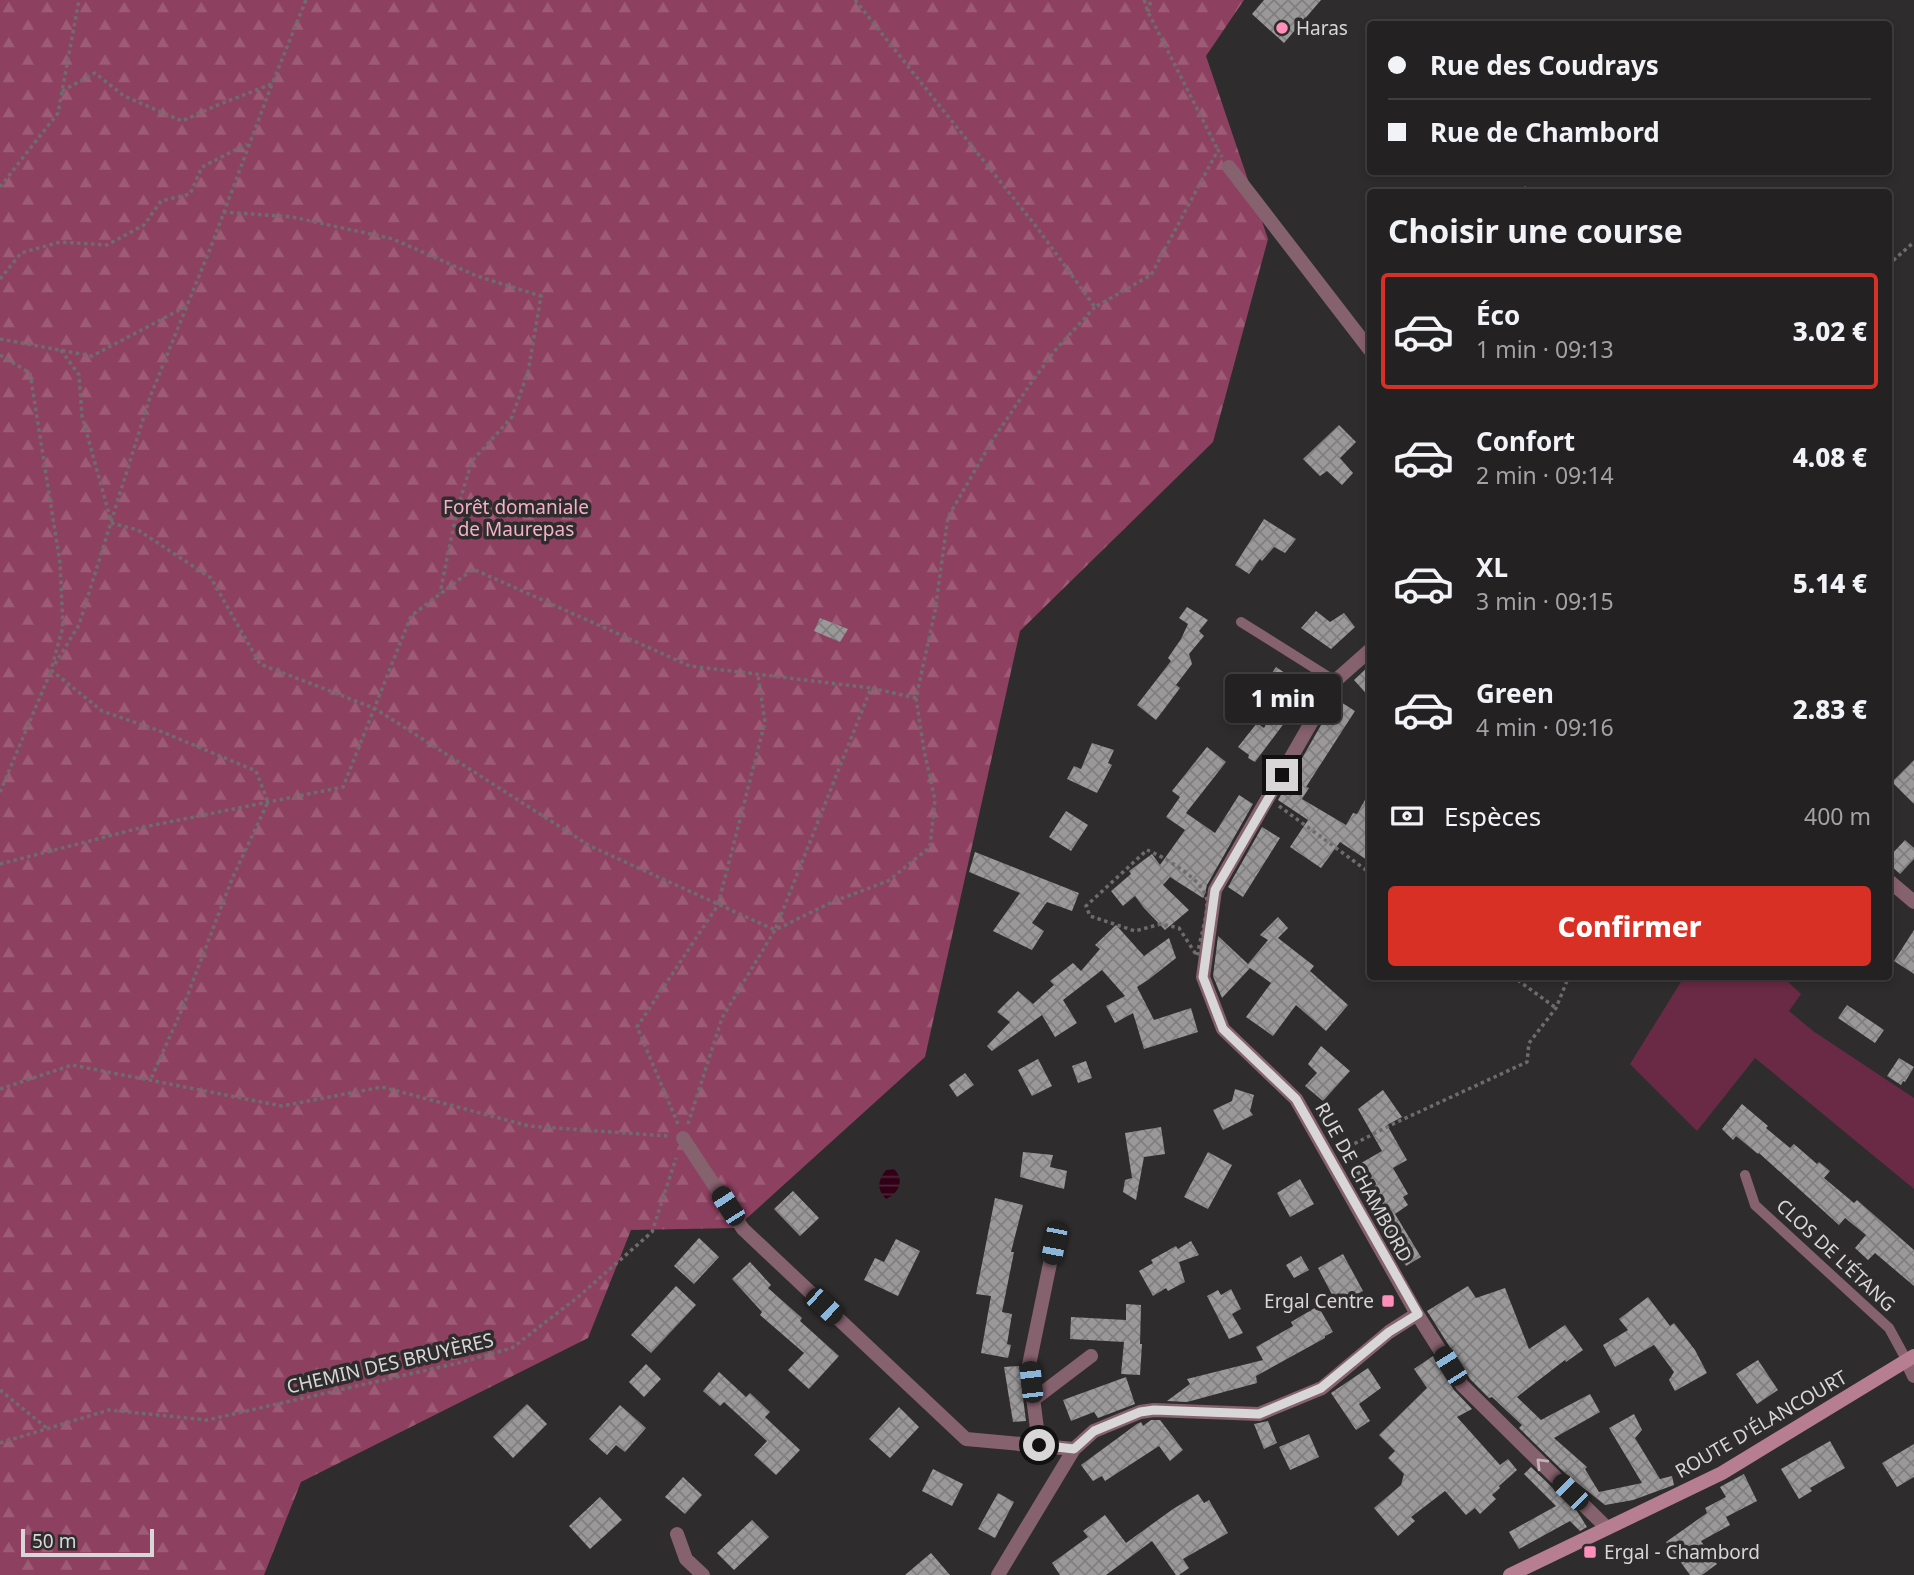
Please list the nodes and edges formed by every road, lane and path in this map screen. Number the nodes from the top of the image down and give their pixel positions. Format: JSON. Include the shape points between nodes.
{"nodes":[{"id":1,"x":79,"y":0,"type":"edge"},
{"id":2,"x":306,"y":0,"type":"edge"},
{"id":3,"x":855,"y":0,"type":"edge"},
{"id":4,"x":1144,"y":0,"type":"edge"},
{"id":5,"x":1151,"y":0,"type":"edge"},
{"id":6,"x":1148,"y":12,"type":"junction"},
{"id":7,"x":272,"y":84,"type":"junction"},
{"id":8,"x":62,"y":91,"type":"junction"},
{"id":9,"x":249,"y":143,"type":"junction"},
{"id":10,"x":1218,"y":150,"type":"junction"},
{"id":11,"x":1229,"y":167,"type":"joint"},
{"id":12,"x":0,"y":187,"type":"edge"},
{"id":13,"x":223,"y":212,"type":"junction"},
{"id":14,"x":1914,"y":242,"type":"edge"},
{"id":15,"x":1892,"y":261,"type":"edge"},
{"id":16,"x":0,"y":279,"type":"edge"},
{"id":17,"x":187,"y":306,"type":"junction"},
{"id":18,"x":1095,"y":307,"type":"junction"},
{"id":19,"x":0,"y":339,"type":"edge"},
{"id":20,"x":1367,"y":346,"type":"edge"},
{"id":21,"x":61,"y":350,"type":"junction"},
{"id":22,"x":0,"y":355,"type":"edge"},
{"id":23,"x":111,"y":523,"type":"junction"},
{"id":24,"x":440,"y":595,"type":"junction"},
{"id":25,"x":1241,"y":622,"type":"dead end"},
{"id":26,"x":1367,"y":653,"type":"edge"},
{"id":27,"x":51,"y":670,"type":"junction"},
{"id":28,"x":758,"y":675,"type":"junction"},
{"id":29,"x":1335,"y":681,"type":"junction"},
{"id":30,"x":871,"y":688,"type":"junction"},
{"id":31,"x":916,"y":698,"type":"junction"},
{"id":32,"x":374,"y":708,"type":"junction"},
{"id":33,"x":0,"y":792,"type":"edge"},
{"id":34,"x":1268,"y":798,"type":"junction"},
{"id":35,"x":268,"y":802,"type":"junction"},
{"id":36,"x":0,"y":864,"type":"edge"},
{"id":37,"x":1367,"y":871,"type":"edge"},
{"id":38,"x":1892,"y":883,"type":"edge"},
{"id":39,"x":1914,"y":902,"type":"edge"},
{"id":40,"x":718,"y":905,"type":"junction"},
{"id":41,"x":1161,"y":924,"type":"joint"},
{"id":42,"x":775,"y":930,"type":"junction"},
{"id":43,"x":1518,"y":980,"type":"edge"},
{"id":44,"x":1567,"y":980,"type":"edge"},
{"id":45,"x":1556,"y":1008,"type":"junction"},
{"id":46,"x":150,"y":1081,"type":"junction"},
{"id":47,"x":0,"y":1088,"type":"edge"},
{"id":48,"x":683,"y":1138,"type":"junction"},
{"id":49,"x":1328,"y":1158,"type":"junction"},
{"id":50,"x":1745,"y":1175,"type":"dead end"},
{"id":51,"x":1054,"y":1244,"type":"dead end"},
{"id":52,"x":1418,"y":1314,"type":"junction"},
{"id":53,"x":1091,"y":1356,"type":"dead end"},
{"id":54,"x":1910,"y":1359,"type":"edge"},
{"id":55,"x":1914,"y":1376,"type":"edge"},
{"id":56,"x":0,"y":1390,"type":"edge"},
{"id":57,"x":1033,"y":1400,"type":"junction"},
{"id":58,"x":48,"y":1429,"type":"junction"},
{"id":59,"x":0,"y":1443,"type":"edge"},
{"id":60,"x":1039,"y":1445,"type":"junction"},
{"id":61,"x":1074,"y":1449,"type":"junction"},
{"id":62,"x":1606,"y":1528,"type":"junction"},
{"id":63,"x":677,"y":1534,"type":"dead end"},
{"id":64,"x":703,"y":1575,"type":"edge"},
{"id":65,"x":998,"y":1575,"type":"edge"},
{"id":66,"x":1510,"y":1575,"type":"edge"}],
"edges":[{"from":1,"to":8,"type":"path"},
{"from":2,"to":7,"type":"path"},
{"from":3,"to":18,"type":"path"},
{"from":4,"to":6,"type":"path"},
{"from":5,"to":6,"type":"path"},
{"from":6,"to":10,"type":"path"},
{"from":7,"to":8,"type":"path","via":[[182,121],[124,96],[96,73]]},
{"from":7,"to":9,"type":"path"},
{"from":8,"to":12,"type":"path","via":[[58,113]]},
{"from":9,"to":13,"type":"path"},
{"from":9,"to":16,"type":"path","via":[[202,167],[190,194],[161,201],[144,225],[107,244],[61,242],[21,253]]},
{"from":10,"to":11,"type":"path"},
{"from":10,"to":18,"type":"path","via":[[1152,275]]},
{"from":11,"to":20,"type":"street"},
{"from":13,"to":17,"type":"path"},
{"from":13,"to":24,"type":"path","via":[[292,216],[393,239],[477,276],[541,296],[528,372],[512,417],[472,461]]},
{"from":14,"to":15,"type":"path"},
{"from":17,"to":21,"type":"path","via":[[92,356]]},
{"from":17,"to":23,"type":"path","via":[[150,397]]},
{"from":18,"to":31,"type":"path","via":[[1031,383],[948,517]]},
{"from":19,"to":21,"type":"path"},
{"from":21,"to":23,"type":"path","via":[[79,375],[82,416]]},
{"from":22,"to":27,"type":"path","via":[[30,373],[39,424],[60,562],[63,627]]},
{"from":23,"to":27,"type":"path","via":[[79,625]]},
{"from":23,"to":32,"type":"path","via":[[138,530],[211,578],[260,664]]},
{"from":24,"to":28,"type":"path","via":[[473,569],[690,666]]},
{"from":24,"to":32,"type":"path","via":[[411,616]]},
{"from":25,"to":29,"type":"lane"},
{"from":26,"to":29,"type":"street","name":"RUE DE CHAMBORD"},
{"from":27,"to":33,"type":"path"},
{"from":27,"to":35,"type":"path","via":[[102,711],[256,771]]},
{"from":28,"to":30,"type":"path"},
{"from":28,"to":40,"type":"path","via":[[765,722]]},
{"from":29,"to":34,"type":"street","name":"RUE DE CHAMBORD"},
{"from":30,"to":31,"type":"path"},
{"from":30,"to":42,"type":"path","name":"CHEMIN DES BRUYÈRES"},
{"from":31,"to":42,"type":"path","via":[[935,800],[930,847],[888,881]]},
{"from":32,"to":35,"type":"path","via":[[343,787]]},
{"from":32,"to":40,"type":"path","via":[[590,846]]},
{"from":34,"to":37,"type":"path"},
{"from":34,"to":49,"type":"street","name":"RUE DE CHAMBORD","via":[[1215,890],[1203,977],[1223,1029],[1296,1099]]},
{"from":35,"to":36,"type":"path"},
{"from":35,"to":46,"type":"path"},
{"from":38,"to":39,"type":"street"},
{"from":40,"to":42,"type":"path"},
{"from":40,"to":48,"type":"path","via":[[637,1027]]},
{"from":41,"to":41,"type":"path","via":[[1135,932],[1090,916],[1086,905],[1147,850],[1165,857],[1202,887],[1207,900],[1197,956],[1179,928]]},
{"from":42,"to":48,"type":"path","name":"CHEMIN DES BRUYÈRES","via":[[722,1018]]},
{"from":43,"to":45,"type":"path"},
{"from":44,"to":45,"type":"path"},
{"from":45,"to":49,"type":"path","via":[[1529,1044],[1527,1062]]},
{"from":46,"to":47,"type":"path","via":[[72,1065]]},
{"from":46,"to":48,"type":"path","via":[[282,1106],[382,1087],[529,1126]]},
{"from":48,"to":58,"type":"path","name":"CHEMIN DES BRUYÈRES","via":[[652,1232],[512,1348],[207,1420],[109,1410]]},
{"from":48,"to":60,"type":"street","via":[[743,1229],[966,1439]]},
{"from":49,"to":52,"type":"street","name":"RUE DE CHAMBORD"},
{"from":50,"to":54,"type":"lane","name":"CLOS DE L'ÉTANG","via":[[1755,1205],[1889,1328]]},
{"from":51,"to":57,"type":"street","via":[[1030,1365]]},
{"from":52,"to":61,"type":"street","via":[[1321,1388],[1259,1414],[1140,1412],[1094,1431]]},
{"from":62,"to":52,"type":"street","name":"RUE DE CHAMBORD","one_way":true,"via":[[1462,1385]]},
{"from":53,"to":57,"type":"street"},
{"from":54,"to":55,"type":"street"},
{"from":54,"to":62,"type":"street","name":"ROUTE D'ÉLANCOURT","via":[[1722,1473]]},
{"from":56,"to":58,"type":"path"},
{"from":57,"to":60,"type":"street"},
{"from":58,"to":59,"type":"path","name":"CHEMIN DES BRUYÈRES"},
{"from":60,"to":61,"type":"street"},
{"from":61,"to":65,"type":"street"},
{"from":62,"to":66,"type":"street","name":"ROUTE D'ÉLANCOURT"},
{"from":63,"to":64,"type":"street","via":[[686,1559]]}]}
